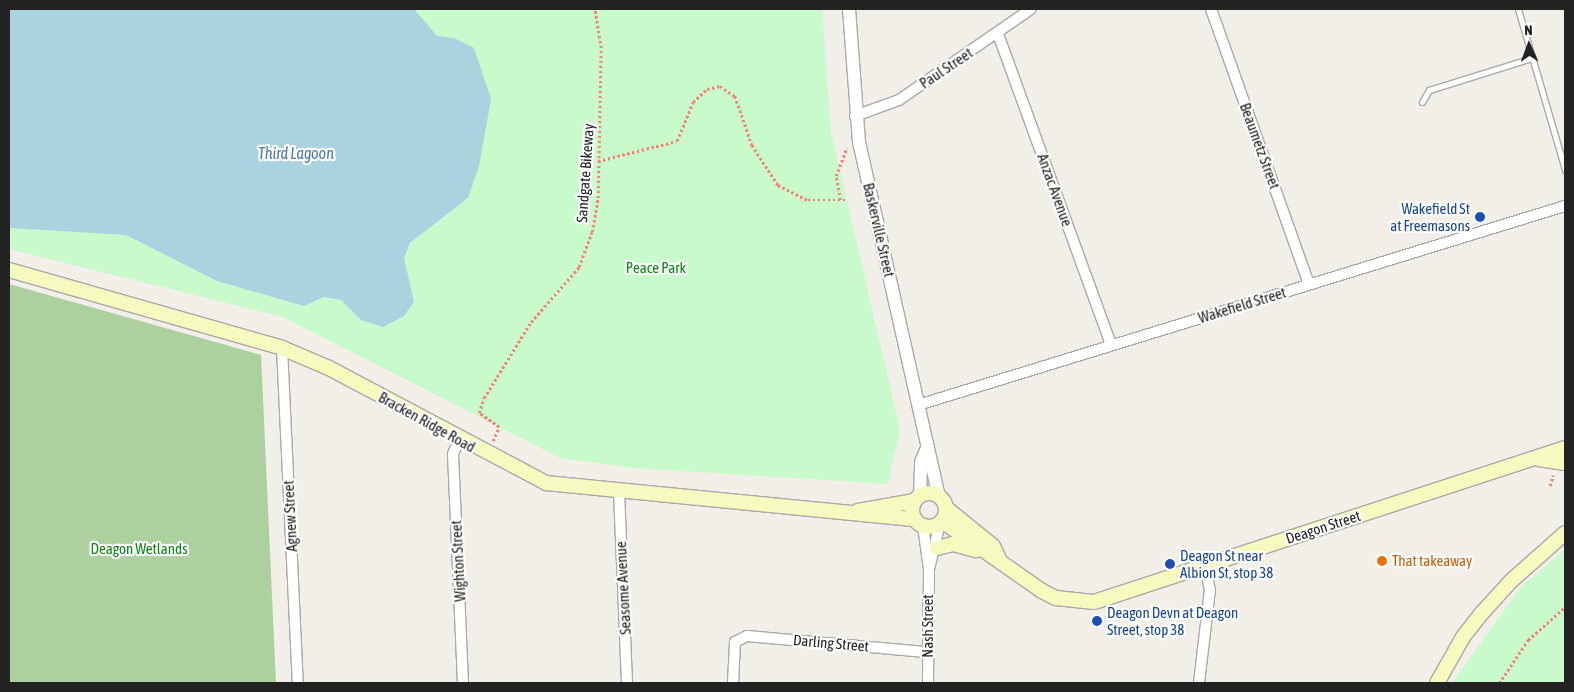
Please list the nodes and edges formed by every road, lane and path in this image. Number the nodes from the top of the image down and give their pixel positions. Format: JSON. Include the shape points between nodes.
{"nodes":[{"id":1,"x":595,"y":9,"type":"edge"},
{"id":2,"x":849,"y":9,"type":"edge"},
{"id":3,"x":1030,"y":9,"type":"edge"},
{"id":4,"x":1211,"y":9,"type":"edge"},
{"id":5,"x":1518,"y":9,"type":"edge"},
{"id":6,"x":998,"y":34,"type":"junction"},
{"id":7,"x":1532,"y":58,"type":"junction"},
{"id":8,"x":1422,"y":102,"type":"dead end"},
{"id":9,"x":855,"y":116,"type":"junction"},
{"id":10,"x":849,"y":147,"type":"dead end"},
{"id":11,"x":598,"y":161,"type":"junction"},
{"id":12,"x":1565,"y":170,"type":"edge"},
{"id":13,"x":846,"y":200,"type":"dead end"},
{"id":14,"x":840,"y":201,"type":"junction"},
{"id":15,"x":1565,"y":206,"type":"edge"},
{"id":16,"x":9,"y":270,"type":"edge"},
{"id":17,"x":1309,"y":284,"type":"junction"},
{"id":18,"x":1111,"y":345,"type":"junction"},
{"id":19,"x":282,"y":348,"type":"junction"},
{"id":20,"x":918,"y":405,"type":"junction"},
{"id":21,"x":459,"y":440,"type":"junction"},
{"id":22,"x":492,"y":443,"type":"dead end"},
{"id":23,"x":927,"y":448,"type":"junction"},
{"id":24,"x":1565,"y":448,"type":"edge"},
{"id":25,"x":1539,"y":459,"type":"junction"},
{"id":26,"x":1565,"y":463,"type":"edge"},
{"id":27,"x":1553,"y":473,"type":"dead end"},
{"id":28,"x":1550,"y":486,"type":"dead end"},
{"id":29,"x":619,"y":492,"type":"junction"},
{"id":30,"x":939,"y":496,"type":"junction"},
{"id":31,"x":917,"y":498,"type":"junction"},
{"id":32,"x":858,"y":511,"type":"junction"},
{"id":33,"x":943,"y":517,"type":"junction"},
{"id":34,"x":919,"y":522,"type":"junction"},
{"id":35,"x":1565,"y":533,"type":"edge"},
{"id":36,"x":936,"y":548,"type":"junction"},
{"id":37,"x":979,"y":550,"type":"junction"},
{"id":38,"x":1000,"y":561,"type":"junction"},
{"id":39,"x":1205,"y":566,"type":"junction"},
{"id":40,"x":929,"y":569,"type":"junction"},
{"id":41,"x":1565,"y":607,"type":"edge"},
{"id":42,"x":928,"y":652,"type":"junction"},
{"id":43,"x":298,"y":683,"type":"edge"},
{"id":44,"x":463,"y":683,"type":"edge"},
{"id":45,"x":627,"y":683,"type":"edge"},
{"id":46,"x":733,"y":683,"type":"edge"},
{"id":47,"x":928,"y":683,"type":"edge"},
{"id":48,"x":1199,"y":683,"type":"edge"},
{"id":49,"x":1437,"y":683,"type":"edge"},
{"id":50,"x":1499,"y":683,"type":"edge"}],
"edges":[{"from":1,"to":11,"type":"path","name":"Sandgate Bikeway","via":[[602,48]]},
{"from":2,"to":9,"type":"street","name":"Baskerville Street"},
{"from":3,"to":6,"type":"street","name":"Paul Street"},
{"from":4,"to":17,"type":"street","name":"Beaumetz Street"},
{"from":5,"to":7,"type":"lane"},
{"from":6,"to":9,"type":"street","name":"Paul Street","via":[[899,100]]},
{"from":6,"to":18,"type":"street","name":"Anzac Avenue"},
{"from":7,"to":8,"type":"lane","via":[[1429,90]]},
{"from":7,"to":12,"type":"lane"},
{"from":9,"to":20,"type":"street","name":"Baskerville Street"},
{"from":10,"to":14,"type":"path","via":[[844,148],[836,176]]},
{"from":11,"to":14,"type":"path","via":[[677,141],[700,94],[713,87],[726,87],[734,96],[766,172],[778,185],[808,200]]},
{"from":11,"to":22,"type":"path","name":"Sandgate Bikeway","via":[[592,232],[579,267],[531,322],[484,398],[479,413],[499,427]]},
{"from":13,"to":14,"type":"path"},
{"from":15,"to":17,"type":"street","name":"Wakefield Street"},
{"from":16,"to":19,"type":"main road","name":"Bracken Ridge Road"},
{"from":17,"to":18,"type":"street","name":"Wakefield Street"},
{"from":18,"to":20,"type":"street","name":"Wakefield Street"},
{"from":19,"to":21,"type":"main road","name":"Bracken Ridge Road","via":[[328,368]]},
{"from":19,"to":43,"type":"street","name":"Agnew Street"},
{"from":20,"to":23,"type":"street","name":"Baskerville Street"},
{"from":21,"to":29,"type":"main road","name":"Bracken Ridge Road","via":[[546,482]]},
{"from":21,"to":44,"type":"street","name":"Wighton Street","via":[[453,454]]},
{"from":23,"to":30,"type":"street","name":"Baskerville Street"},
{"from":23,"to":31,"type":"street","name":"Baskerville Street","via":[[921,462]]},
{"from":24,"to":25,"type":"main road","name":"Deagon Street"},
{"from":25,"to":26,"type":"main road","name":"Deagon Street"},
{"from":25,"to":39,"type":"main road","name":"Deagon Street"},
{"from":27,"to":28,"type":"path"},
{"from":29,"to":32,"type":"main road","name":"Bracken Ridge Road"},
{"from":29,"to":45,"type":"street","name":"Seasome Avenue"},
{"from":30,"to":31,"type":"main road","name":"Bracken Ridge Road"},
{"from":30,"to":33,"type":"main road"},
{"from":31,"to":32,"type":"main road","name":"Bracken Ridge Road"},
{"from":31,"to":34,"type":"main road"},
{"from":32,"to":34,"type":"main road","name":"Bracken Ridge Road","via":[[877,519]]},
{"from":33,"to":34,"type":"main road","name":"Bracken Ridge Road"},
{"from":33,"to":36,"type":"street","name":"Nash Street"},
{"from":33,"to":37,"type":"main road","name":"Deagon Street"},
{"from":33,"to":38,"type":"main road","name":"Deagon Street","via":[[993,546]]},
{"from":34,"to":40,"type":"street","name":"Nash Street"},
{"from":35,"to":49,"type":"main road","via":[[1511,580],[1482,613]]},
{"from":36,"to":37,"type":"main road","via":[[953,544]]},
{"from":36,"to":40,"type":"street","name":"Nash Street"},
{"from":37,"to":38,"type":"main road","name":"Deagon Street"},
{"from":38,"to":39,"type":"main road","name":"Deagon Street","via":[[1042,591],[1075,602],[1112,599]]},
{"from":39,"to":48,"type":"street","via":[[1210,590]]},
{"from":40,"to":42,"type":"street","name":"Nash Street"},
{"from":41,"to":50,"type":"path","via":[[1528,640]]},
{"from":42,"to":46,"type":"street","name":"Darling Street","via":[[747,636],[735,642]]},
{"from":42,"to":47,"type":"street","name":"Nash Street"}]}
